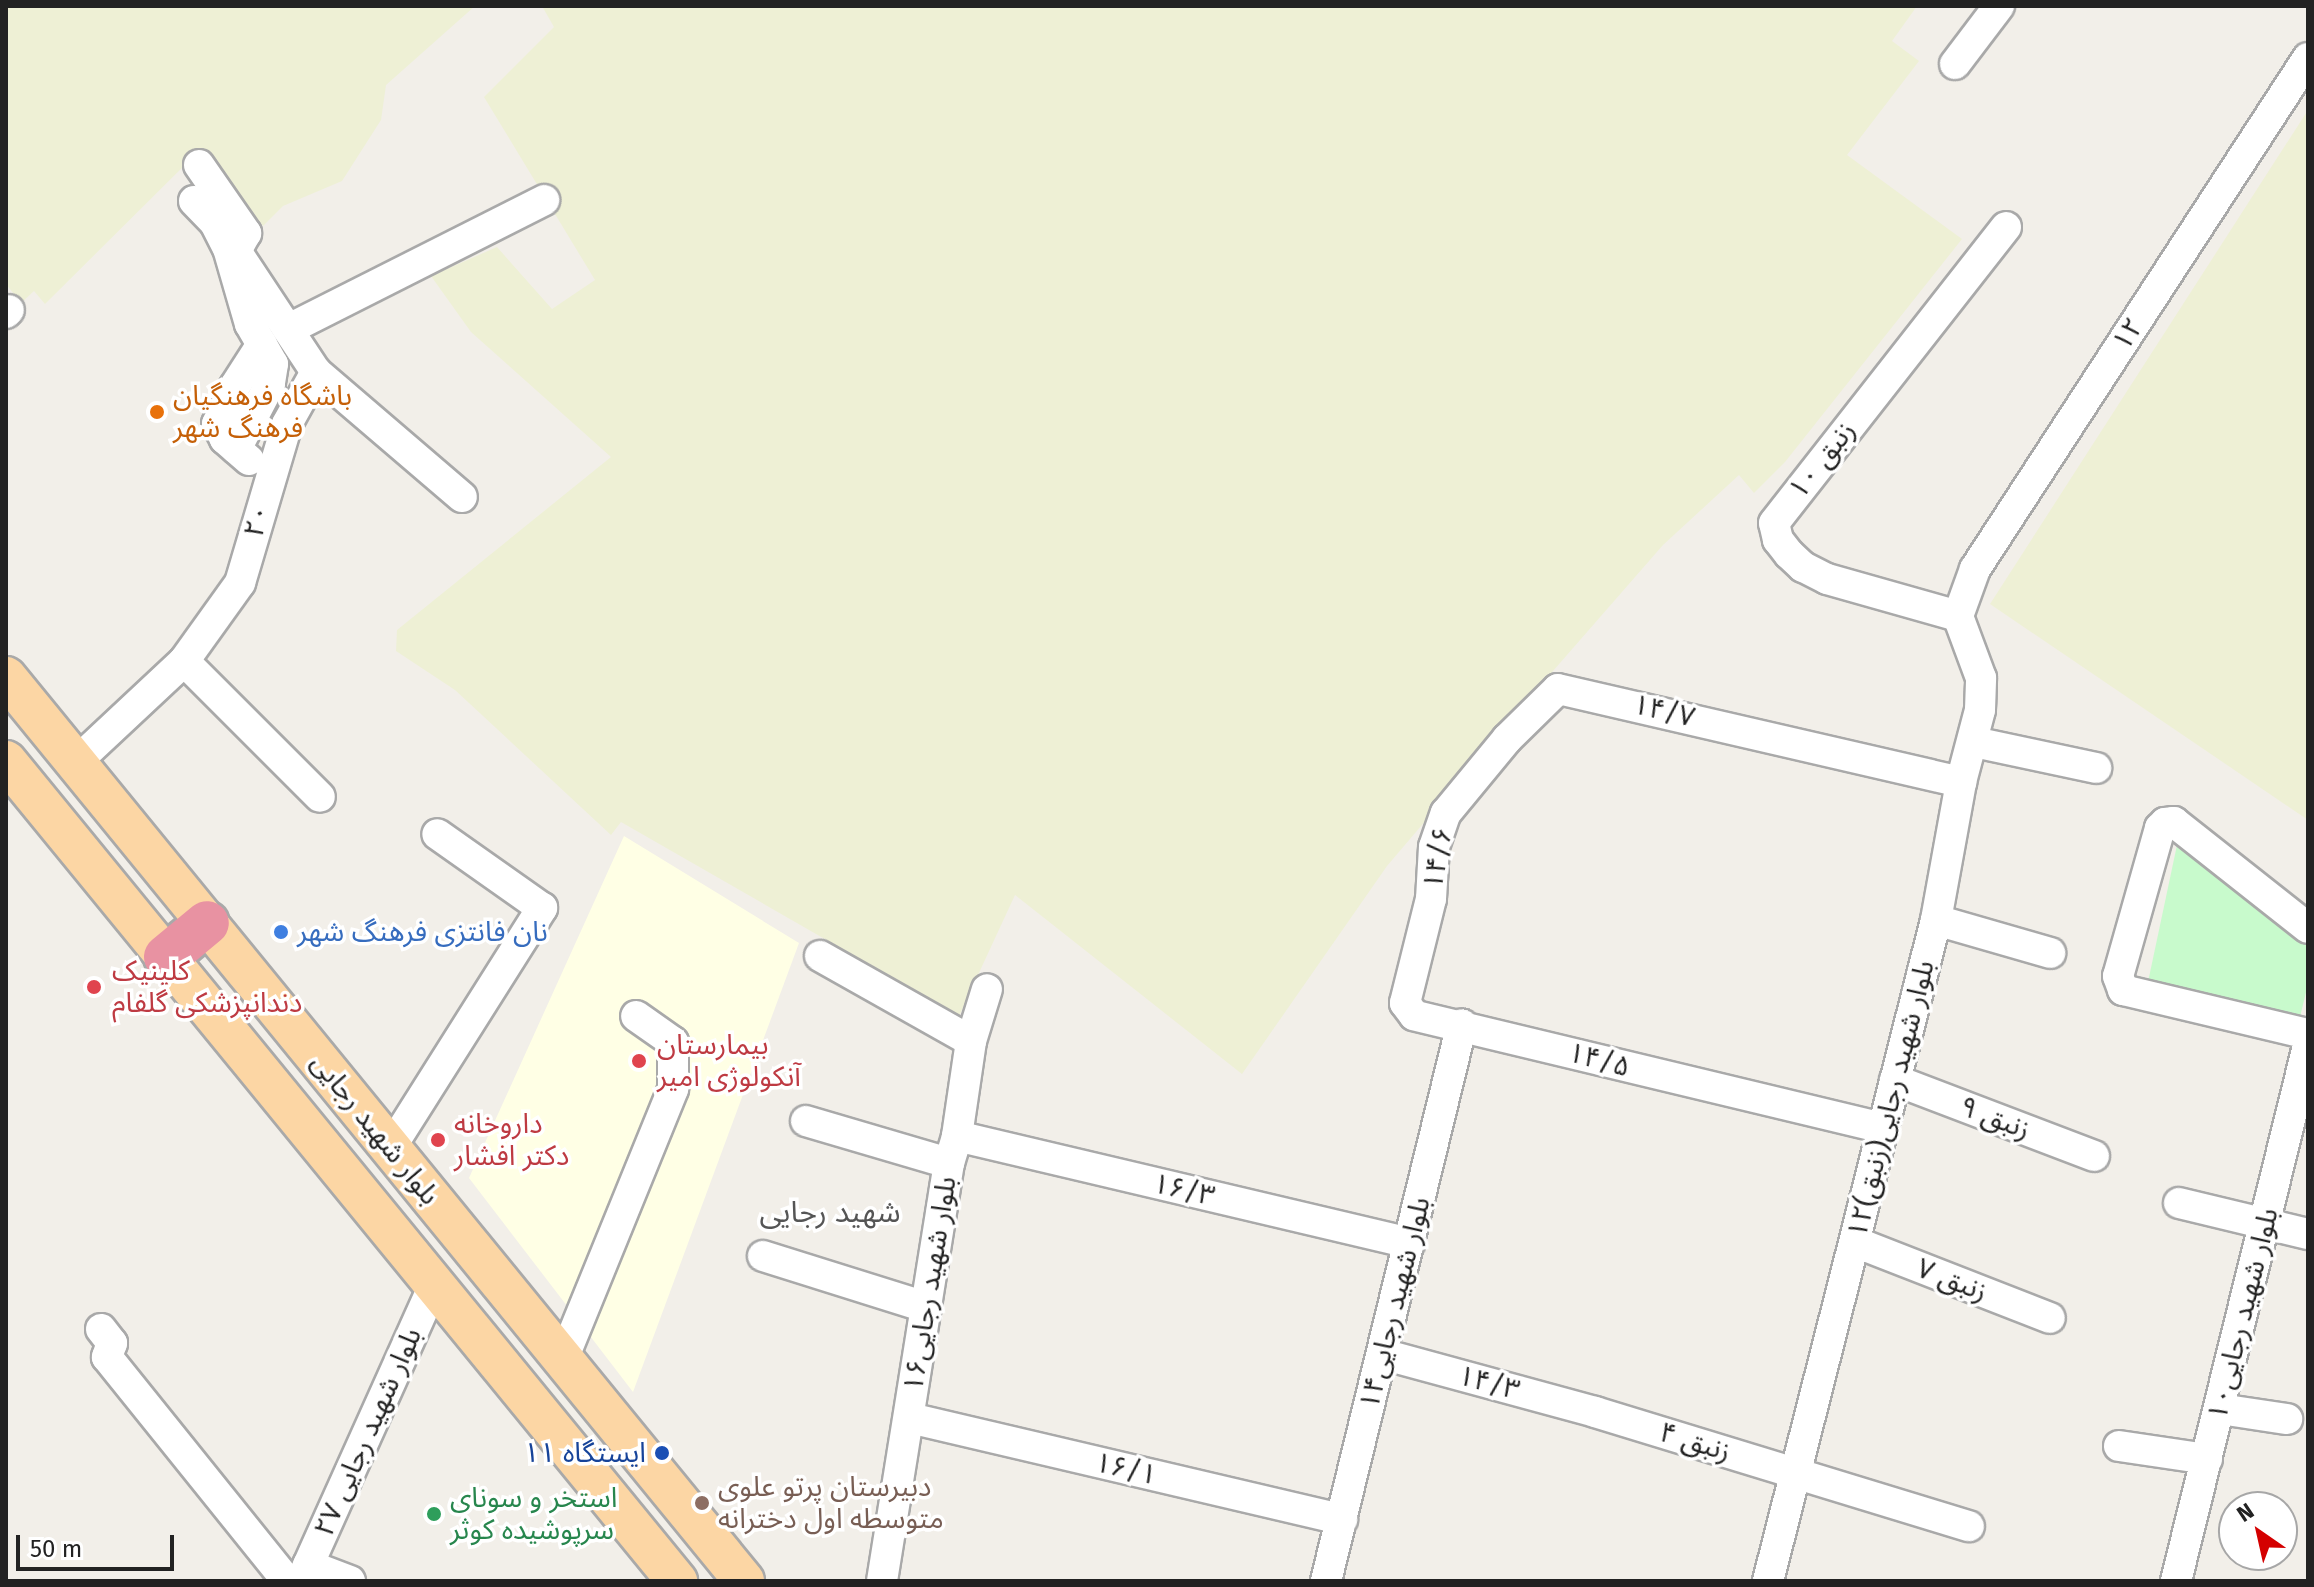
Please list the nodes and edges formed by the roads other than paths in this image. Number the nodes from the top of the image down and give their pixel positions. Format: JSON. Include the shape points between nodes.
{"nodes":[{"id":1,"x":1999,"y":6,"type":"edge"},
{"id":2,"x":2308,"y":58,"type":"edge"},
{"id":3,"x":1955,"y":64,"type":"dead end"},
{"id":4,"x":199,"y":165,"type":"dead end"},
{"id":5,"x":544,"y":200,"type":"dead end"},
{"id":6,"x":194,"y":201,"type":"dead end"},
{"id":7,"x":2006,"y":227,"type":"dead end"},
{"id":8,"x":289,"y":329,"type":"junction"},
{"id":9,"x":316,"y":372,"type":"junction"},
{"id":10,"x":268,"y":477,"type":"junction"},
{"id":11,"x":462,"y":497,"type":"dead end"},
{"id":12,"x":1958,"y":616,"type":"junction"},
{"id":13,"x":184,"y":661,"type":"junction"},
{"id":14,"x":6,"y":677,"type":"edge"},
{"id":15,"x":1558,"y":689,"type":"joint"},
{"id":16,"x":1974,"y":742,"type":"junction"},
{"id":17,"x":6,"y":761,"type":"edge"},
{"id":18,"x":75,"y":763,"type":"junction"},
{"id":19,"x":2096,"y":768,"type":"dead end"},
{"id":20,"x":1961,"y":782,"type":"junction"},
{"id":21,"x":320,"y":797,"type":"dead end"},
{"id":22,"x":437,"y":834,"type":"dead end"},
{"id":23,"x":1936,"y":920,"type":"junction"},
{"id":24,"x":207,"y":923,"type":"junction"},
{"id":25,"x":2308,"y":928,"type":"edge"},
{"id":26,"x":2050,"y":953,"type":"dead end"},
{"id":27,"x":820,"y":956,"type":"dead end"},
{"id":28,"x":166,"y":957,"type":"junction"},
{"id":29,"x":987,"y":989,"type":"dead end"},
{"id":30,"x":636,"y":1016,"type":"dead end"},
{"id":31,"x":1462,"y":1024,"type":"junction"},
{"id":32,"x":971,"y":1041,"type":"junction"},
{"id":33,"x":2308,"y":1047,"type":"edge"},
{"id":34,"x":1895,"y":1080,"type":"junction"},
{"id":35,"x":806,"y":1121,"type":"dead end"},
{"id":36,"x":1883,"y":1128,"type":"junction"},
{"id":37,"x":391,"y":1147,"type":"junction"},
{"id":38,"x":953,"y":1150,"type":"junction"},
{"id":39,"x":2094,"y":1156,"type":"dead end"},
{"id":40,"x":2179,"y":1203,"type":"dead end"},
{"id":41,"x":2266,"y":1223,"type":"junction"},
{"id":42,"x":2308,"y":1234,"type":"edge"},
{"id":43,"x":1855,"y":1242,"type":"junction"},
{"id":44,"x":1410,"y":1243,"type":"junction"},
{"id":45,"x":763,"y":1256,"type":"dead end"},
{"id":46,"x":435,"y":1283,"type":"junction"},
{"id":47,"x":926,"y":1307,"type":"junction"},
{"id":48,"x":2050,"y":1318,"type":"dead end"},
{"id":49,"x":101,"y":1329,"type":"dead end"},
{"id":50,"x":1382,"y":1354,"type":"junction"},
{"id":51,"x":563,"y":1359,"type":"junction"},
{"id":52,"x":2220,"y":1409,"type":"junction"},
{"id":53,"x":1595,"y":1412,"type":"joint"},
{"id":54,"x":910,"y":1418,"type":"junction"},
{"id":55,"x":2287,"y":1419,"type":"dead end"},
{"id":56,"x":2119,"y":1446,"type":"dead end"},
{"id":57,"x":2207,"y":1459,"type":"junction"},
{"id":58,"x":1794,"y":1473,"type":"junction"},
{"id":59,"x":1342,"y":1519,"type":"junction"},
{"id":60,"x":1969,"y":1526,"type":"dead end"},
{"id":61,"x":299,"y":1576,"type":"edge"},
{"id":62,"x":350,"y":1581,"type":"edge"},
{"id":63,"x":677,"y":1581,"type":"edge"},
{"id":64,"x":744,"y":1581,"type":"edge"},
{"id":65,"x":882,"y":1581,"type":"edge"},
{"id":66,"x":1326,"y":1581,"type":"edge"},
{"id":67,"x":1768,"y":1581,"type":"edge"},
{"id":68,"x":2176,"y":1581,"type":"edge"}],
"edges":[{"from":1,"to":3,"type":"street"},
{"from":2,"to":12,"type":"street","name":"۱۲","via":[[1975,569]]},
{"from":4,"to":8,"type":"street","via":[[246,233],[236,251]]},
{"from":5,"to":8,"type":"street"},
{"from":6,"to":10,"type":"street","via":[[215,223],[228,248],[250,324],[274,372],[236,449]]},
{"from":7,"to":12,"type":"street","name":"زنبق ۱۰","via":[[1774,523],[1778,540],[1803,567],[1827,579]]},
{"from":8,"to":9,"type":"street"},
{"from":9,"to":10,"type":"street","name":"۲۰","via":[[287,424]]},
{"from":9,"to":11,"type":"street"},
{"from":10,"to":13,"type":"street","name":"۲۰","via":[[240,583]]},
{"from":12,"to":16,"type":"street","name":"۱۲بلوار شهید رجایی(زنبق)","via":[[1981,678]]},
{"from":13,"to":18,"type":"street","name":"۲۰"},
{"from":13,"to":21,"type":"street"},
{"from":14,"to":18,"type":"main road","name":"بلوار شهید رجایی"},
{"from":15,"to":20,"type":"street","name":"۱۴/۷"},
{"from":15,"to":31,"type":"street","name":"۱۴/۶","via":[[1507,739],[1438,829],[1431,899],[1405,1003],[1414,1015]]},
{"from":16,"to":19,"type":"street"},
{"from":16,"to":20,"type":"street","name":"۱۲بلوار شهید رجایی(زنبق)"},
{"from":17,"to":28,"type":"main road","name":"بلوار شهید رجایی"},
{"from":18,"to":24,"type":"main road","name":"بلوار شهید رجایی"},
{"from":20,"to":23,"type":"street","name":"۱۲بلوار شهید رجایی(زنبق)"},
{"from":22,"to":37,"type":"street","via":[[542,908]]},
{"from":23,"to":26,"type":"street"},
{"from":23,"to":34,"type":"street","name":"۱۲بلوار شهید رجایی(زنبق)"},
{"from":24,"to":28,"type":"highway"},
{"from":24,"to":37,"type":"main road","name":"بلوار شهید رجایی"},
{"from":25,"to":33,"type":"street","via":[[2174,822],[2165,823],[2118,976],[2123,990]]},
{"from":27,"to":32,"type":"street"},
{"from":28,"to":46,"type":"main road","name":"بلوار شهید رجایی"},
{"from":29,"to":32,"type":"street","name":"بلوار شهید رجایی۱۶"},
{"from":30,"to":51,"type":"street","via":[[673,1042],[673,1089]]},
{"from":31,"to":36,"type":"street","name":"۱۴/۵"},
{"from":31,"to":44,"type":"street","name":"بلوار شهید رجایی۱۴"},
{"from":32,"to":38,"type":"street","name":"بلوار شهید رجایی۱۶"},
{"from":33,"to":41,"type":"street","name":"بلوار شهید رجایی۱۰"},
{"from":34,"to":36,"type":"street","name":"۱۲بلوار شهید رجایی(زنبق)"},
{"from":34,"to":39,"type":"street","name":"زنبق ۹"},
{"from":35,"to":38,"type":"street","name":"۱۶/۳"},
{"from":36,"to":43,"type":"street","name":"۱۲بلوار شهید رجایی(زنبق)"},
{"from":37,"to":51,"type":"main road","name":"بلوار شهید رجایی"},
{"from":38,"to":44,"type":"street","name":"۱۶/۳"},
{"from":38,"to":47,"type":"street","name":"بلوار شهید رجایی۱۶"},
{"from":40,"to":41,"type":"street"},
{"from":41,"to":42,"type":"street"},
{"from":41,"to":52,"type":"street","name":"بلوار شهید رجایی۱۰"},
{"from":43,"to":48,"type":"street","name":"زنبق ۷"},
{"from":43,"to":58,"type":"street","name":"۱۲بلوار شهید رجایی(زنبق)"},
{"from":44,"to":50,"type":"street","name":"بلوار شهید رجایی۱۴"},
{"from":45,"to":47,"type":"street"},
{"from":46,"to":61,"type":"street","name":"۲۷ بلوار شهید رجایی"},
{"from":46,"to":63,"type":"main road","name":"بلوار شهید رجایی"},
{"from":47,"to":54,"type":"street","name":"بلوار شهید رجایی۱۶"},
{"from":49,"to":61,"type":"street","via":[[112,1343],[107,1357]]},
{"from":50,"to":53,"type":"street","name":"۱۴/۳"},
{"from":50,"to":59,"type":"street","name":"بلوار شهید رجایی۱۴"},
{"from":51,"to":64,"type":"main road","name":"بلوار شهید رجایی"},
{"from":52,"to":55,"type":"street"},
{"from":52,"to":57,"type":"street","name":"بلوار شهید رجایی۱۰"},
{"from":53,"to":58,"type":"street","name":"زنبق ۴"},
{"from":54,"to":59,"type":"street","name":"۱۶/۱"},
{"from":54,"to":65,"type":"street","name":"بلوار شهید رجایی۱۶"},
{"from":56,"to":57,"type":"street"},
{"from":57,"to":68,"type":"street","name":"بلوار شهید رجایی۱۰"},
{"from":58,"to":60,"type":"street","name":"زنبق ۴"},
{"from":58,"to":67,"type":"street","name":"۱۲بلوار شهید رجایی(زنبق)"},
{"from":59,"to":66,"type":"street","name":"بلوار شهید رجایی۱۴"},
{"from":61,"to":62,"type":"street"}]}
